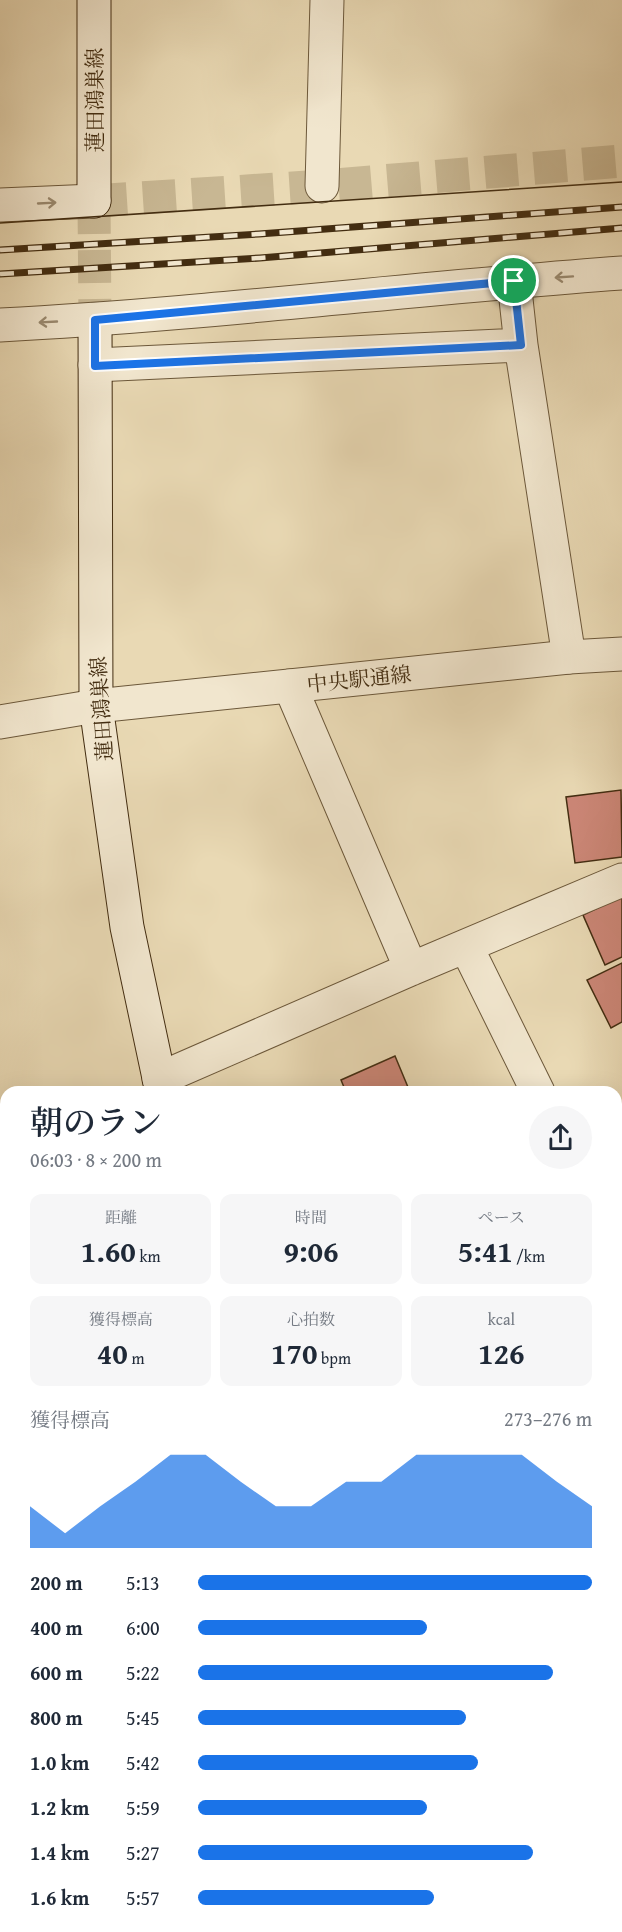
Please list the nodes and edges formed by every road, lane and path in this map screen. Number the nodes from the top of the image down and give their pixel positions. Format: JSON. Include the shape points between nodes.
{"nodes":[{"id":1,"x":94,"y":0,"type":"edge"},
{"id":2,"x":327,"y":0,"type":"edge"},
{"id":3,"x":322,"y":186,"type":"dead end"},
{"id":4,"x":0,"y":205,"type":"edge"},
{"id":5,"x":622,"y":273,"type":"edge"},
{"id":6,"x":514,"y":281,"type":"junction"},
{"id":7,"x":95,"y":320,"type":"junction"},
{"id":8,"x":0,"y":325,"type":"edge"},
{"id":9,"x":521,"y":345,"type":"junction"},
{"id":10,"x":95,"y":366,"type":"junction"},
{"id":11,"x":622,"y":654,"type":"edge"},
{"id":12,"x":569,"y":657,"type":"junction"},
{"id":13,"x":290,"y":686,"type":"junction"},
{"id":14,"x":96,"y":706,"type":"junction"},
{"id":15,"x":0,"y":722,"type":"edge"},
{"id":16,"x":622,"y":880,"type":"edge"},
{"id":17,"x":466,"y":946,"type":"junction"},
{"id":18,"x":411,"y":969,"type":"junction"},
{"id":19,"x":161,"y":1086,"type":"edge"},
{"id":20,"x":535,"y":1086,"type":"edge"}],
"edges":[{"from":4,"to":1,"type":"street","name":"蓮田鴻巣線","one_way":true,"via":[[94,201]]},
{"from":2,"to":3,"type":"street"},
{"from":5,"to":6,"type":"street","one_way":true},
{"from":6,"to":7,"type":"street"},
{"from":6,"to":9,"type":"street"},
{"from":7,"to":8,"type":"street","one_way":true},
{"from":7,"to":10,"type":"street","name":"蓮田鴻巣線"},
{"from":9,"to":10,"type":"street"},
{"from":9,"to":12,"type":"street"},
{"from":10,"to":14,"type":"street","name":"蓮田鴻巣線"},
{"from":11,"to":12,"type":"street","name":"中央駅通線"},
{"from":12,"to":13,"type":"street","name":"中央駅通線"},
{"from":13,"to":14,"type":"street","name":"中央駅通線"},
{"from":13,"to":18,"type":"street"},
{"from":14,"to":15,"type":"street","name":"中央駅通線"},
{"from":14,"to":19,"type":"street","name":"蓮田鴻巣線","via":[[127,927]]},
{"from":16,"to":17,"type":"street"},
{"from":17,"to":18,"type":"street"},
{"from":17,"to":20,"type":"street"},
{"from":18,"to":19,"type":"street"}]}
